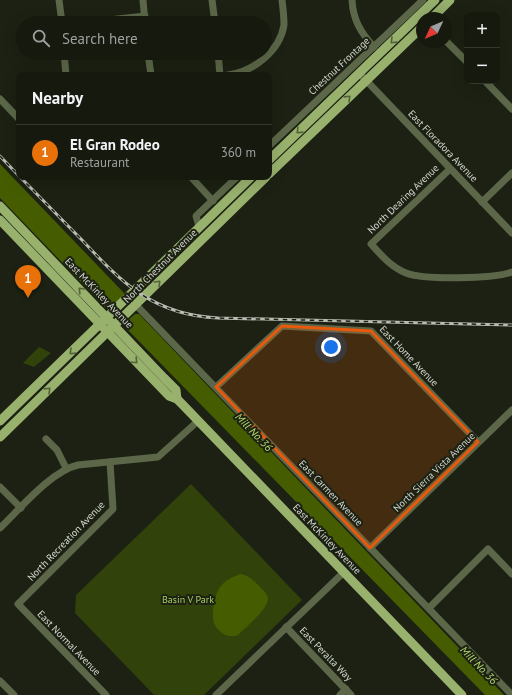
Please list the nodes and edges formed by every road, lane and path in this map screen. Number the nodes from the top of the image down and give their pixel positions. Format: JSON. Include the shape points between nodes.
{"nodes":[{"id":1,"x":59,"y":0,"type":"edge"},
{"id":2,"x":143,"y":0,"type":"edge"},
{"id":3,"x":212,"y":0,"type":"edge"},
{"id":4,"x":282,"y":0,"type":"edge"},
{"id":5,"x":352,"y":0,"type":"edge"},
{"id":6,"x":423,"y":0,"type":"edge"},
{"id":7,"x":435,"y":0,"type":"edge"},
{"id":8,"x":450,"y":0,"type":"edge"},
{"id":9,"x":426,"y":12,"type":"edge"},
{"id":10,"x":438,"y":12,"type":"edge"},
{"id":11,"x":61,"y":16,"type":"edge"},
{"id":12,"x":145,"y":16,"type":"edge"},
{"id":13,"x":214,"y":16,"type":"edge"},
{"id":14,"x":416,"y":22,"type":"edge"},
{"id":15,"x":416,"y":33,"type":"edge"},
{"id":16,"x":452,"y":46,"type":"edge"},
{"id":17,"x":374,"y":47,"type":"junction"},
{"id":18,"x":272,"y":49,"type":"edge"},
{"id":19,"x":464,"y":59,"type":"edge"},
{"id":20,"x":65,"y":60,"type":"edge"},
{"id":21,"x":149,"y":60,"type":"edge"},
{"id":22,"x":219,"y":60,"type":"edge"},
{"id":23,"x":260,"y":60,"type":"edge"},
{"id":24,"x":66,"y":72,"type":"edge"},
{"id":25,"x":150,"y":72,"type":"edge"},
{"id":26,"x":220,"y":72,"type":"edge"},
{"id":27,"x":240,"y":72,"type":"edge"},
{"id":28,"x":359,"y":73,"type":"junction"},
{"id":29,"x":366,"y":81,"type":"junction"},
{"id":30,"x":488,"y":84,"type":"edge"},
{"id":31,"x":0,"y":99,"type":"edge"},
{"id":32,"x":512,"y":109,"type":"edge"},
{"id":33,"x":16,"y":116,"type":"edge"},
{"id":34,"x":272,"y":143,"type":"edge"},
{"id":35,"x":272,"y":156,"type":"edge"},
{"id":36,"x":272,"y":162,"type":"edge"},
{"id":37,"x":277,"y":166,"type":"junction"},
{"id":38,"x":450,"y":168,"type":"junction"},
{"id":39,"x":272,"y":171,"type":"edge"},
{"id":40,"x":512,"y":173,"type":"edge"},
{"id":41,"x":193,"y":180,"type":"edge"},
{"id":42,"x":234,"y":180,"type":"edge"},
{"id":43,"x":248,"y":180,"type":"edge"},
{"id":44,"x":263,"y":180,"type":"edge"},
{"id":45,"x":213,"y":200,"type":"junction"},
{"id":46,"x":224,"y":202,"type":"junction"},
{"id":47,"x":482,"y":202,"type":"junction"},
{"id":48,"x":0,"y":206,"type":"edge"},
{"id":49,"x":0,"y":213,"type":"edge"},
{"id":50,"x":0,"y":220,"type":"edge"},
{"id":51,"x":199,"y":226,"type":"junction"},
{"id":52,"x":209,"y":232,"type":"junction"},
{"id":53,"x":512,"y":233,"type":"edge"},
{"id":54,"x":56,"y":264,"type":"junction"},
{"id":55,"x":512,"y":272,"type":"edge"},
{"id":56,"x":139,"y":287,"type":"junction"},
{"id":57,"x":134,"y":308,"type":"junction"},
{"id":58,"x":108,"y":318,"type":"junction"},
{"id":59,"x":101,"y":325,"type":"junction"},
{"id":60,"x":115,"y":325,"type":"junction"},
{"id":61,"x":108,"y":332,"type":"junction"},
{"id":62,"x":216,"y":387,"type":"junction"},
{"id":63,"x":31,"y":391,"type":"junction"},
{"id":64,"x":177,"y":399,"type":"junction"},
{"id":65,"x":512,"y":410,"type":"edge"},
{"id":66,"x":0,"y":421,"type":"edge"},
{"id":67,"x":198,"y":421,"type":"junction"},
{"id":68,"x":0,"y":433,"type":"edge"},
{"id":69,"x":0,"y":437,"type":"edge"},
{"id":70,"x":46,"y":439,"type":"dead end"},
{"id":71,"x":478,"y":442,"type":"junction"},
{"id":72,"x":110,"y":462,"type":"junction"},
{"id":73,"x":66,"y":468,"type":"junction"},
{"id":74,"x":0,"y":487,"type":"edge"},
{"id":75,"x":20,"y":508,"type":"junction"},
{"id":76,"x":0,"y":528,"type":"edge"},
{"id":77,"x":370,"y":548,"type":"junction"},
{"id":78,"x":344,"y":572,"type":"junction"},
{"id":79,"x":512,"y":574,"type":"edge"},
{"id":80,"x":18,"y":604,"type":"joint"},
{"id":81,"x":429,"y":608,"type":"junction"},
{"id":82,"x":286,"y":627,"type":"junction"},
{"id":83,"x":0,"y":680,"type":"edge"},
{"id":84,"x":346,"y":689,"type":"junction"},
{"id":85,"x":14,"y":695,"type":"edge"},
{"id":86,"x":106,"y":695,"type":"edge"},
{"id":87,"x":216,"y":695,"type":"edge"},
{"id":88,"x":340,"y":695,"type":"edge"},
{"id":89,"x":351,"y":695,"type":"edge"},
{"id":90,"x":462,"y":695,"type":"edge"},
{"id":91,"x":512,"y":695,"type":"edge"}],
"edges":[{"from":1,"to":11,"type":"street"},
{"from":2,"to":12,"type":"street"},
{"from":3,"to":13,"type":"street"},
{"from":4,"to":18,"type":"street","via":[[284,25],[281,36]]},
{"from":5,"to":17,"type":"street","via":[[356,22]]},
{"from":6,"to":17,"type":"street","name":"Chestnut Frontage"},
{"from":7,"to":9,"type":"main road"},
{"from":8,"to":10,"type":"main road"},
{"from":14,"to":28,"type":"main road","one_way":true},
{"from":15,"to":29,"type":"main road"},
{"from":16,"to":19,"type":"street"},
{"from":17,"to":34,"type":"street","name":"Chestnut Frontage"},
{"from":20,"to":24,"type":"street"},
{"from":21,"to":25,"type":"street"},
{"from":22,"to":26,"type":"street"},
{"from":23,"to":27,"type":"street","via":[[248,70]]},
{"from":28,"to":29,"type":"street","name":"East Floradora Avenue"},
{"from":28,"to":35,"type":"main road","one_way":true},
{"from":37,"to":29,"type":"main road","one_way":true},
{"from":29,"to":38,"type":"street","name":"East Floradora Avenue"},
{"from":30,"to":32,"type":"street"},
{"from":31,"to":33,"type":"street"},
{"from":36,"to":37,"type":"street"},
{"from":37,"to":39,"type":"main road"},
{"from":38,"to":47,"type":"street","name":"East Floradora Avenue"},
{"from":38,"to":55,"type":"street","name":"North Dearing Avenue","via":[[371,244],[396,268],[414,275],[493,277]]},
{"from":40,"to":47,"type":"street"},
{"from":41,"to":45,"type":"street"},
{"from":42,"to":45,"type":"street"},
{"from":43,"to":46,"type":"main road","name":"North Chestnut Avenue"},
{"from":44,"to":52,"type":"main road","name":"North Chestnut Avenue"},
{"from":45,"to":51,"type":"street","via":[[196,216]]},
{"from":46,"to":51,"type":"main road","name":"North Chestnut Avenue"},
{"from":46,"to":52,"type":"main road","via":[[221,212],[208,224]]},
{"from":47,"to":53,"type":"street","name":"East Floradora Avenue"},
{"from":48,"to":54,"type":"main road","name":"East McKinley Avenue"},
{"from":49,"to":54,"type":"main road","via":[[34,248]]},
{"from":50,"to":59,"type":"main road","name":"East McKinley Avenue"},
{"from":51,"to":56,"type":"main road","name":"North Chestnut Avenue"},
{"from":57,"to":52,"type":"main road","name":"North Chestnut Avenue","one_way":true},
{"from":58,"to":54,"type":"main road","name":"East McKinley Avenue","one_way":true},
{"from":56,"to":57,"type":"main road"},
{"from":56,"to":58,"type":"main road","name":"North Chestnut Avenue"},
{"from":57,"to":60,"type":"main road","name":"North Chestnut Avenue"},
{"from":57,"to":62,"type":"street","name":"East Carmen Avenue"},
{"from":58,"to":59,"type":"main road","name":"North Chestnut Avenue"},
{"from":58,"to":60,"type":"main road","name":"East McKinley Avenue"},
{"from":59,"to":61,"type":"main road","name":"East McKinley Avenue"},
{"from":59,"to":63,"type":"main road","name":"North Chestnut Avenue","one_way":true},
{"from":60,"to":61,"type":"main road","name":"North Chestnut Avenue"},
{"from":60,"to":64,"type":"main road","name":"East McKinley Avenue","via":[[176,390]]},
{"from":61,"to":64,"type":"main road","name":"East McKinley Avenue","one_way":true,"via":[[169,396]]},
{"from":69,"to":61,"type":"main road","name":"North Chestnut Avenue","one_way":true},
{"from":62,"to":71,"type":"street","name":"East Home Avenue","via":[[282,326],[371,332]]},
{"from":62,"to":77,"type":"street","name":"East Carmen Avenue"},
{"from":63,"to":66,"type":"main road","name":"North Chestnut Avenue"},
{"from":63,"to":68,"type":"main road","via":[[31,398]]},
{"from":64,"to":67,"type":"main road","name":"East McKinley Avenue"},
{"from":65,"to":71,"type":"street","name":"North Sierra Vista Avenue"},
{"from":67,"to":72,"type":"street","via":[[158,457]]},
{"from":67,"to":78,"type":"main road","name":"East McKinley Avenue"},
{"from":70,"to":73,"type":"street","via":[[57,450]]},
{"from":71,"to":77,"type":"street","name":"North Sierra Vista Avenue"},
{"from":72,"to":73,"type":"street"},
{"from":72,"to":80,"type":"street","name":"North Recreation Avenue","via":[[113,509]]},
{"from":73,"to":75,"type":"street"},
{"from":74,"to":75,"type":"street"},
{"from":75,"to":76,"type":"street"},
{"from":77,"to":81,"type":"street","name":"East Carmen Avenue"},
{"from":78,"to":82,"type":"street"},
{"from":78,"to":90,"type":"main road","name":"East McKinley Avenue"},
{"from":79,"to":81,"type":"street","via":[[488,549]]},
{"from":80,"to":86,"type":"street","name":"East Normal Avenue"},
{"from":81,"to":91,"type":"street","name":"East Carmen Avenue"},
{"from":82,"to":84,"type":"street","name":"East Peralta Way"},
{"from":82,"to":87,"type":"street"},
{"from":83,"to":85,"type":"street"},
{"from":84,"to":88,"type":"street"},
{"from":84,"to":89,"type":"street","name":"East Peralta Way"}]}
